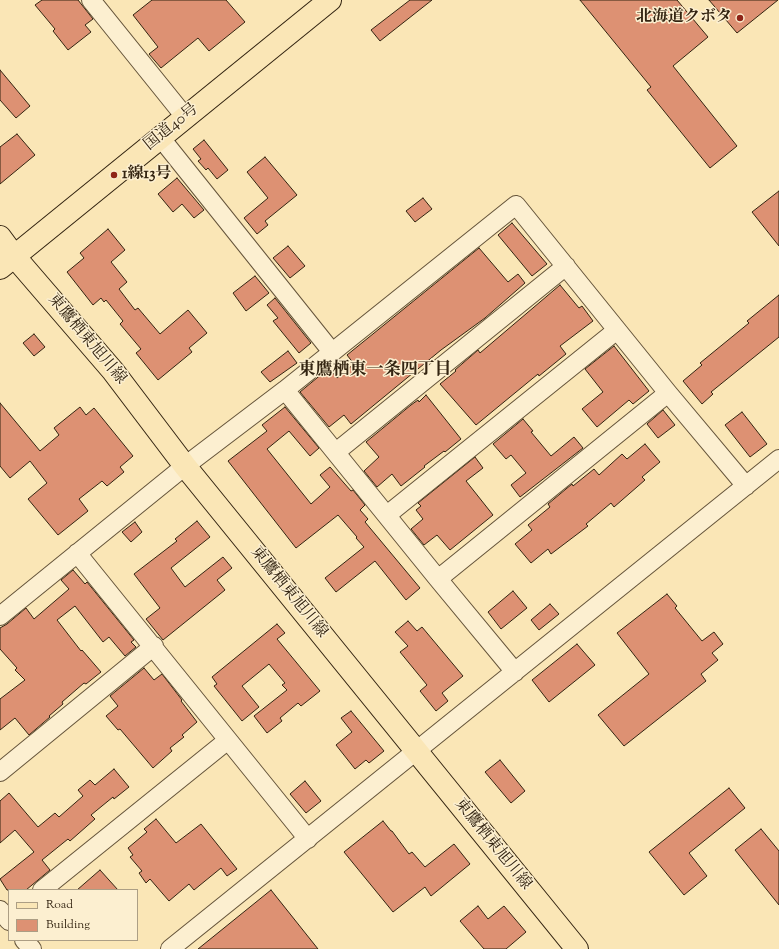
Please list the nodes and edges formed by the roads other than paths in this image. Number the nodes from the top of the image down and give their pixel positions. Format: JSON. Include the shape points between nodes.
{"nodes":[{"id":1,"x":330,"y":0,"type":"edge"},
{"id":2,"x":99,"y":3,"type":"edge"},
{"id":3,"x":186,"y":118,"type":"junction"},
{"id":4,"x":160,"y":137,"type":"junction"},
{"id":5,"x":0,"y":237,"type":"edge"},
{"id":6,"x":7,"y":262,"type":"edge"},
{"id":7,"x":566,"y":266,"type":"junction"},
{"id":8,"x":617,"y":330,"type":"junction"},
{"id":9,"x":332,"y":352,"type":"junction"},
{"id":10,"x":285,"y":390,"type":"junction"},
{"id":11,"x":668,"y":393,"type":"junction"},
{"id":12,"x":336,"y":452,"type":"junction"},
{"id":13,"x":779,"y":459,"type":"edge"},
{"id":14,"x":185,"y":466,"type":"junction"},
{"id":15,"x":746,"y":486,"type":"junction"},
{"id":16,"x":387,"y":515,"type":"junction"},
{"id":17,"x":77,"y":553,"type":"junction"},
{"id":18,"x":438,"y":579,"type":"junction"},
{"id":19,"x":0,"y":616,"type":"edge"},
{"id":20,"x":154,"y":646,"type":"junction"},
{"id":21,"x":515,"y":672,"type":"junction"},
{"id":22,"x":228,"y":740,"type":"junction"},
{"id":23,"x":416,"y":752,"type":"junction"},
{"id":24,"x":0,"y":772,"type":"edge"},
{"id":25,"x":308,"y":839,"type":"junction"},
{"id":26,"x":43,"y":889,"type":"edge"},
{"id":27,"x":25,"y":941,"type":"edge"},
{"id":28,"x":32,"y":949,"type":"edge"},
{"id":29,"x":170,"y":949,"type":"edge"},
{"id":30,"x":577,"y":949,"type":"edge"}],
"edges":[{"from":1,"to":3,"type":"main road","name":"国道40号"},
{"from":2,"to":3,"type":"street"},
{"from":3,"to":4,"type":"main road","name":"国道40号"},
{"from":4,"to":6,"type":"main road","name":"国道40号"},
{"from":4,"to":9,"type":"street"},
{"from":5,"to":6,"type":"main road","name":"東鷹栖東旭川線"},
{"from":6,"to":14,"type":"main road","name":"東鷹栖東旭川線","via":[[113,371]]},
{"from":7,"to":8,"type":"street"},
{"from":7,"to":9,"type":"street","via":[[516,205]]},
{"from":7,"to":12,"type":"street"},
{"from":8,"to":11,"type":"street"},
{"from":8,"to":16,"type":"street"},
{"from":9,"to":10,"type":"street"},
{"from":10,"to":12,"type":"street"},
{"from":10,"to":14,"type":"street"},
{"from":11,"to":15,"type":"street"},
{"from":11,"to":18,"type":"street"},
{"from":12,"to":16,"type":"street"},
{"from":13,"to":15,"type":"street"},
{"from":14,"to":17,"type":"street"},
{"from":14,"to":23,"type":"main road","name":"東鷹栖東旭川線"},
{"from":15,"to":21,"type":"street"},
{"from":16,"to":18,"type":"street"},
{"from":17,"to":19,"type":"street"},
{"from":17,"to":20,"type":"street"},
{"from":18,"to":21,"type":"street"},
{"from":20,"to":22,"type":"street"},
{"from":20,"to":24,"type":"street"},
{"from":21,"to":23,"type":"street"},
{"from":22,"to":25,"type":"street"},
{"from":22,"to":26,"type":"street"},
{"from":23,"to":25,"type":"street"},
{"from":23,"to":30,"type":"main road","name":"東鷹栖東旭川線"},
{"from":25,"to":29,"type":"street"},
{"from":27,"to":28,"type":"street"}]}
